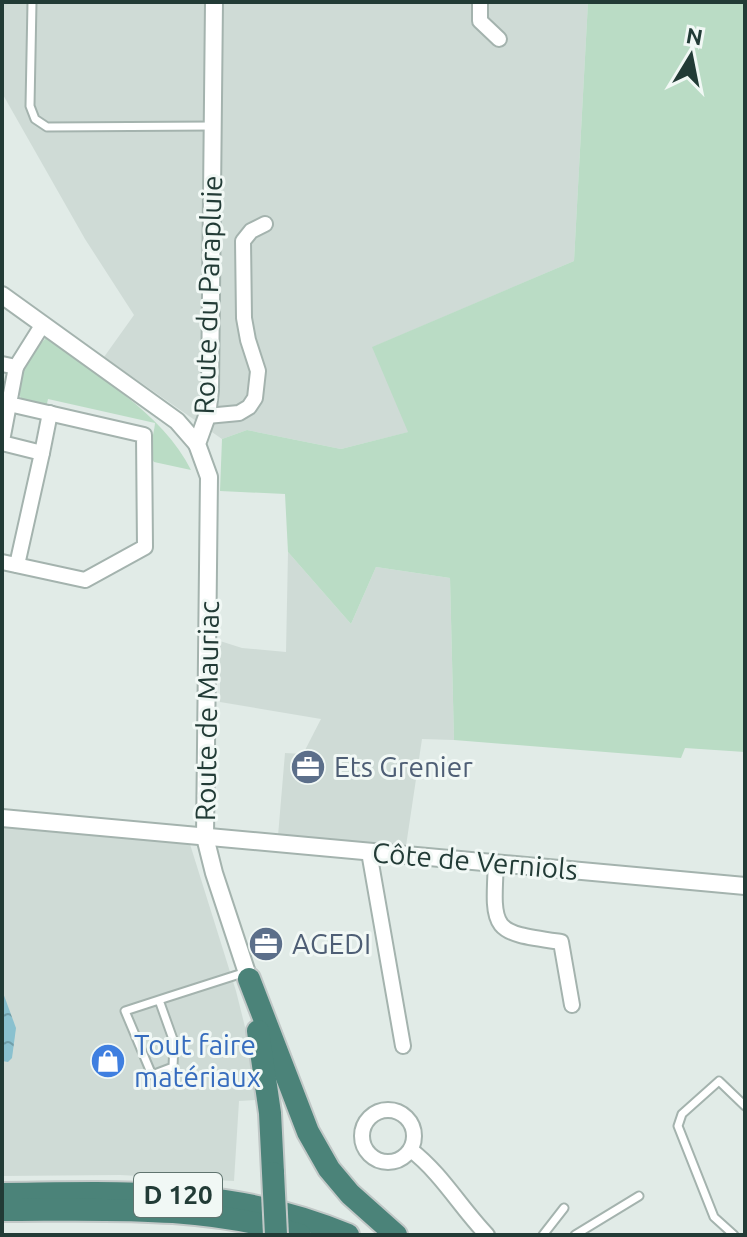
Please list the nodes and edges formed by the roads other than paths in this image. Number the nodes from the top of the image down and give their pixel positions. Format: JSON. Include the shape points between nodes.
{"nodes":[{"id":1,"x":32,"y":2,"type":"edge"},
{"id":2,"x":214,"y":2,"type":"edge"},
{"id":3,"x":480,"y":2,"type":"edge"},
{"id":4,"x":499,"y":39,"type":"dead end"},
{"id":5,"x":213,"y":126,"type":"junction"},
{"id":6,"x":265,"y":224,"type":"dead end"},
{"id":7,"x":2,"y":295,"type":"edge"},
{"id":8,"x":43,"y":324,"type":"junction"},
{"id":9,"x":9,"y":366,"type":"edge"},
{"id":10,"x":9,"y":404,"type":"junction"},
{"id":11,"x":50,"y":413,"type":"junction"},
{"id":12,"x":207,"y":416,"type":"junction"},
{"id":13,"x":2,"y":442,"type":"edge"},
{"id":14,"x":197,"y":444,"type":"junction"},
{"id":15,"x":42,"y":453,"type":"junction"},
{"id":16,"x":2,"y":562,"type":"edge"},
{"id":17,"x":17,"y":565,"type":"junction"},
{"id":18,"x":208,"y":585,"type":"joint"},
{"id":19,"x":2,"y":818,"type":"edge"},
{"id":20,"x":205,"y":837,"type":"junction"},
{"id":21,"x":369,"y":852,"type":"junction"},
{"id":22,"x":496,"y":863,"type":"junction"},
{"id":23,"x":745,"y":886,"type":"edge"},
{"id":24,"x":248,"y":976,"type":"junction"},
{"id":25,"x":159,"y":1000,"type":"junction"},
{"id":26,"x":572,"y":1005,"type":"dead end"},
{"id":27,"x":403,"y":1046,"type":"dead end"},
{"id":28,"x":745,"y":1106,"type":"edge"},
{"id":29,"x":411,"y":1150,"type":"dead end"},
{"id":30,"x":2,"y":1194,"type":"edge"},
{"id":31,"x":639,"y":1196,"type":"dead end"},
{"id":32,"x":564,"y":1208,"type":"dead end"},
{"id":33,"x":2,"y":1210,"type":"edge"},
{"id":34,"x":276,"y":1235,"type":"edge"},
{"id":35,"x":300,"y":1235,"type":"edge"},
{"id":36,"x":348,"y":1235,"type":"edge"},
{"id":37,"x":396,"y":1235,"type":"edge"},
{"id":38,"x":487,"y":1235,"type":"edge"},
{"id":39,"x":543,"y":1235,"type":"edge"},
{"id":40,"x":575,"y":1235,"type":"edge"},
{"id":41,"x":734,"y":1235,"type":"edge"}],
"edges":[{"from":1,"to":5,"type":"lane","via":[[30,106],[35,119],[47,127]]},
{"from":2,"to":5,"type":"street","name":"Route du Parapluie"},
{"from":3,"to":4,"type":"street","via":[[480,21]]},
{"from":5,"to":12,"type":"street","name":"Route du Parapluie"},
{"from":6,"to":12,"type":"street","via":[[243,241],[244,318],[258,371],[255,398],[239,413]]},
{"from":7,"to":8,"type":"street"},
{"from":8,"to":9,"type":"street"},
{"from":8,"to":14,"type":"street","via":[[177,421]]},
{"from":9,"to":10,"type":"street"},
{"from":10,"to":11,"type":"street"},
{"from":10,"to":13,"type":"street"},
{"from":11,"to":15,"type":"street"},
{"from":11,"to":17,"type":"street","via":[[144,435],[145,547],[85,580]]},
{"from":12,"to":14,"type":"street","name":"Route du Parapluie"},
{"from":13,"to":15,"type":"street"},
{"from":14,"to":18,"type":"street","name":"Route du Parapluie","via":[[209,477]]},
{"from":15,"to":17,"type":"street"},
{"from":16,"to":17,"type":"street"},
{"from":18,"to":20,"type":"street","name":"Route de Mauriac"},
{"from":19,"to":20,"type":"street","name":"Côte de Verniols"},
{"from":20,"to":21,"type":"street","name":"Côte de Verniols"},
{"from":20,"to":24,"type":"street","name":"Route de Mauriac"},
{"from":21,"to":22,"type":"street","name":"Côte de Verniols"},
{"from":21,"to":27,"type":"street"},
{"from":22,"to":23,"type":"street","name":"Côte de Verniols"},
{"from":22,"to":26,"type":"street","via":[[493,901],[499,924],[513,935],[561,942]]},
{"from":24,"to":25,"type":"lane"},
{"from":24,"to":34,"type":"highway","bridge":true,"via":[[265,1067]]},
{"from":24,"to":37,"type":"highway","via":[[308,1132],[329,1169]]},
{"from":25,"to":25,"type":"lane","via":[[125,1011],[152,1075],[173,1067],[174,1042]]},
{"from":28,"to":41,"type":"lane","via":[[719,1081],[682,1114],[678,1126],[714,1217]]},
{"from":29,"to":38,"type":"street","via":[[432,1167]]},
{"from":30,"to":36,"type":"highway","number":"D 120","via":[[199,1196],[265,1207]]},
{"from":31,"to":40,"type":"lane"},
{"from":32,"to":39,"type":"lane"},
{"from":33,"to":35,"type":"highway","number":"D 120","via":[[188,1212]]}]}
